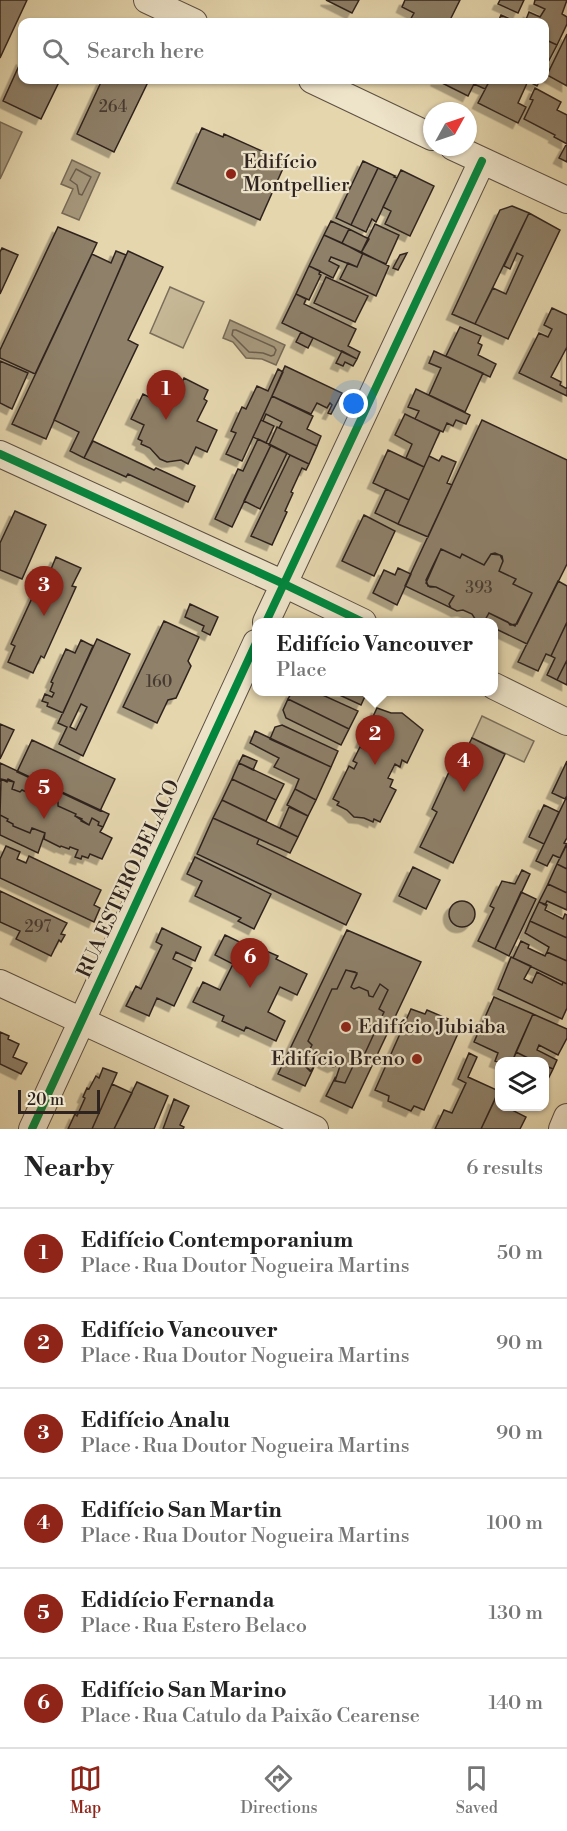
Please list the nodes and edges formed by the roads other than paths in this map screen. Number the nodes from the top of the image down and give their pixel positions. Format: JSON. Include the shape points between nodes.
{"nodes":[{"id":1,"x":147,"y":0,"type":"edge"},
{"id":2,"x":185,"y":18,"type":"edge"},
{"id":3,"x":320,"y":84,"type":"edge"},
{"id":4,"x":423,"y":133,"type":"edge"},
{"id":5,"x":472,"y":156,"type":"edge"},
{"id":6,"x":482,"y":161,"type":"junction"},
{"id":7,"x":567,"y":200,"type":"edge"},
{"id":8,"x":0,"y":454,"type":"edge"},
{"id":9,"x":284,"y":584,"type":"junction"},
{"id":10,"x":268,"y":618,"type":"edge"},
{"id":11,"x":355,"y":618,"type":"edge"},
{"id":12,"x":252,"y":652,"type":"edge"},
{"id":13,"x":498,"y":688,"type":"edge"},
{"id":14,"x":567,"y":722,"type":"edge"},
{"id":15,"x":0,"y":983,"type":"edge"},
{"id":16,"x":82,"y":1022,"type":"junction"},
{"id":17,"x":567,"y":1117,"type":"edge"},
{"id":18,"x":32,"y":1129,"type":"edge"},
{"id":19,"x":315,"y":1129,"type":"edge"},
{"id":20,"x":562,"y":1129,"type":"edge"}],
"edges":[{"from":1,"to":2,"type":"street"},
{"from":3,"to":4,"type":"street"},
{"from":5,"to":6,"type":"street"},
{"from":6,"to":7,"type":"street"},
{"from":6,"to":9,"type":"street"},
{"from":8,"to":9,"type":"street"},
{"from":9,"to":10,"type":"street"},
{"from":9,"to":11,"type":"street"},
{"from":12,"to":16,"type":"street","name":"RUA ESTERO BELACO"},
{"from":13,"to":14,"type":"street"},
{"from":15,"to":16,"type":"street"},
{"from":16,"to":18,"type":"street","name":"RUA ESTERO BELACO"},
{"from":16,"to":19,"type":"street"},
{"from":17,"to":20,"type":"street"}]}
